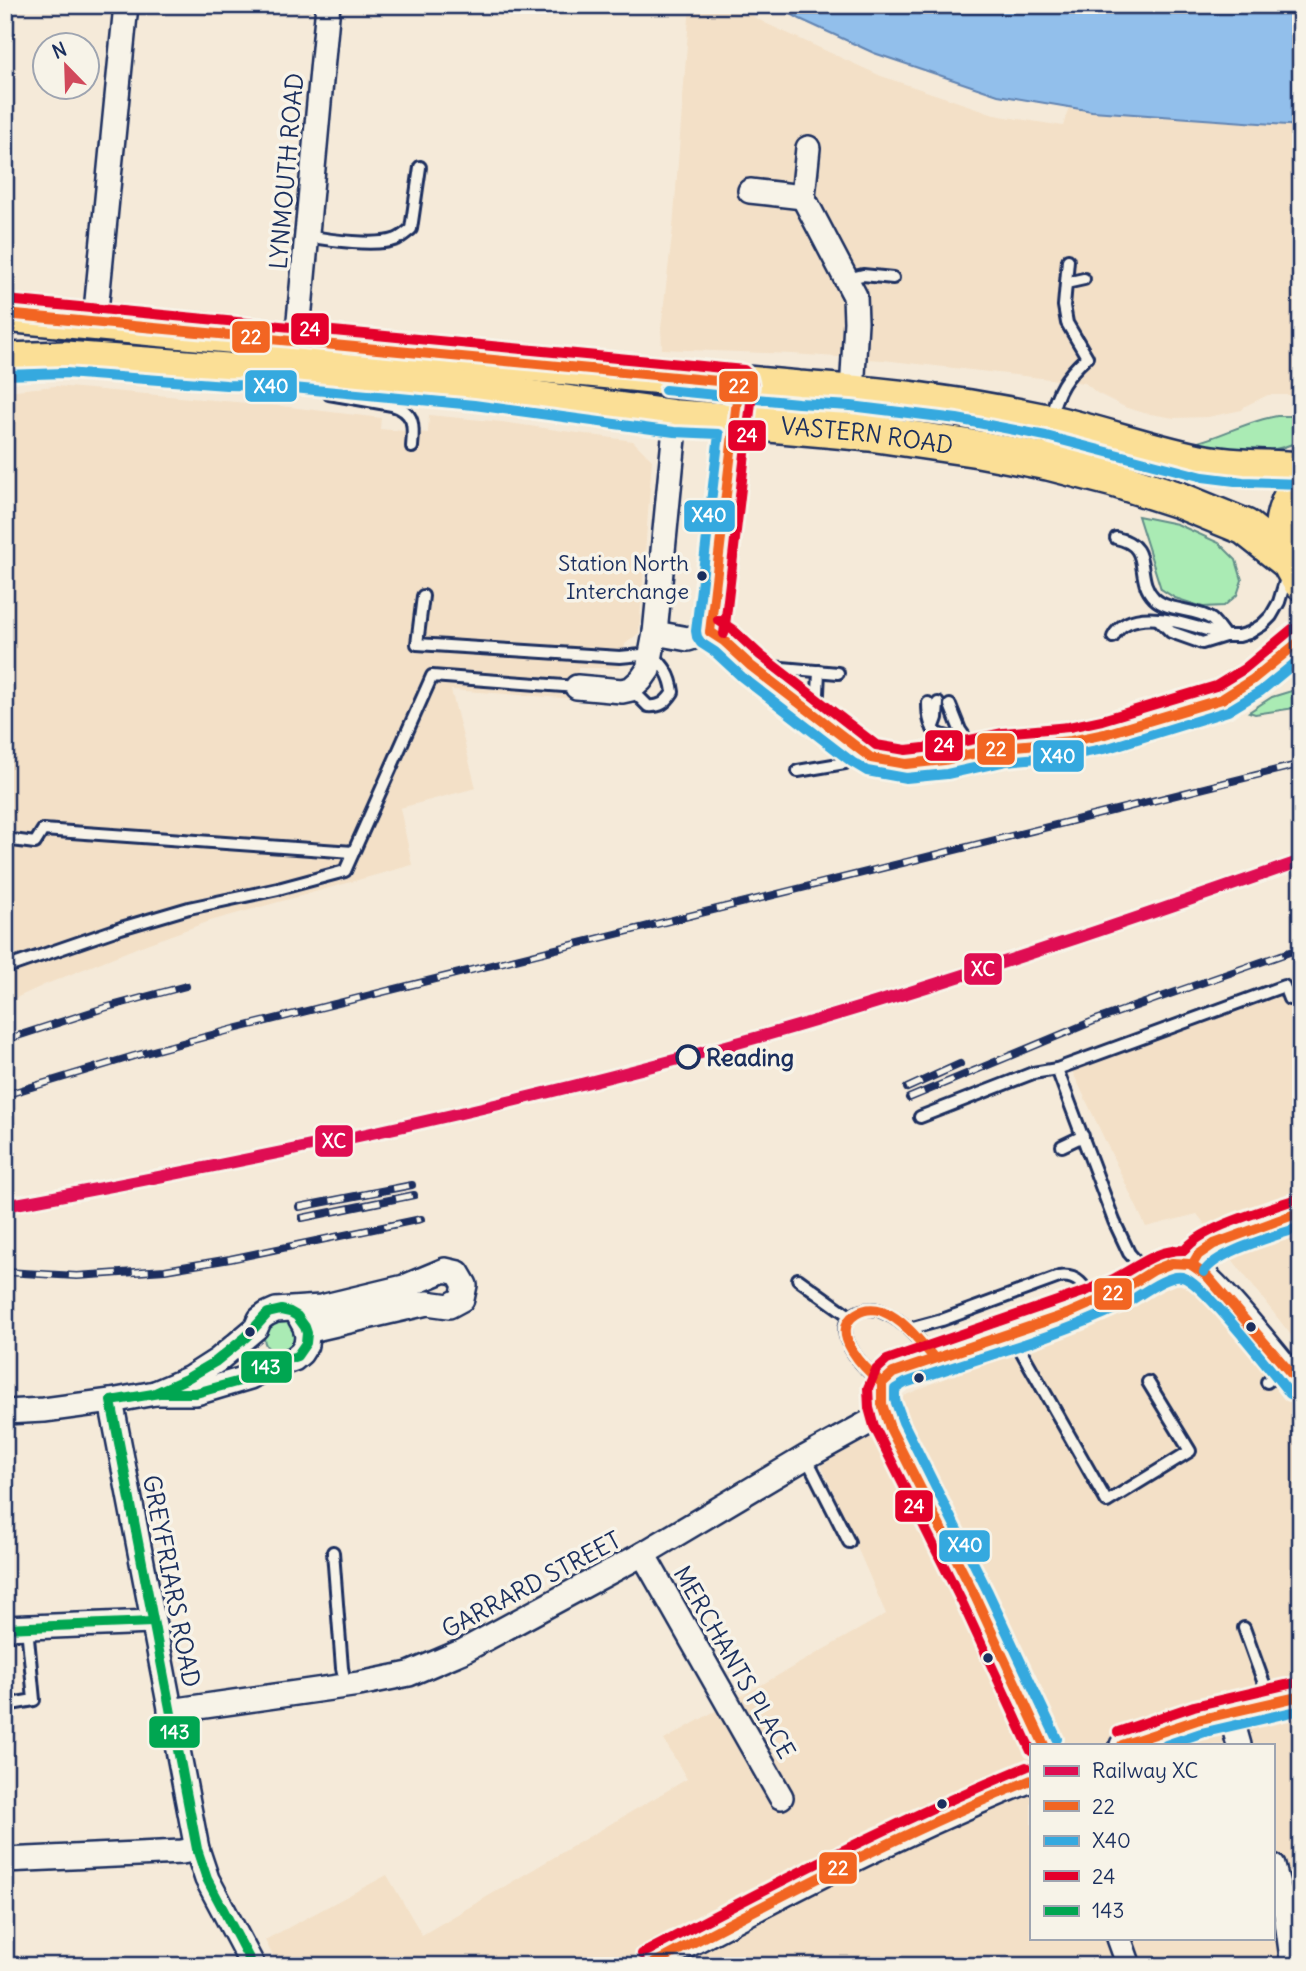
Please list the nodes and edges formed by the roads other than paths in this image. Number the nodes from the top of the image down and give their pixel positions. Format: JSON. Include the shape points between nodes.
{"nodes":[{"id":1,"x":126,"y":5,"type":"edge"},
{"id":2,"x":328,"y":5,"type":"edge"},
{"id":3,"x":808,"y":148,"type":"dead end"},
{"id":4,"x":420,"y":167,"type":"dead end"},
{"id":5,"x":750,"y":191,"type":"dead end"},
{"id":6,"x":803,"y":197,"type":"junction"},
{"id":7,"x":307,"y":236,"type":"junction"},
{"id":8,"x":1068,"y":260,"type":"dead end"},
{"id":9,"x":893,"y":278,"type":"dead end"},
{"id":10,"x":848,"y":279,"type":"junction"},
{"id":11,"x":1084,"y":279,"type":"dead end"},
{"id":12,"x":1066,"y":283,"type":"junction"},
{"id":13,"x":5,"y":314,"type":"edge"},
{"id":14,"x":95,"y":321,"type":"junction"},
{"id":15,"x":297,"y":342,"type":"junction"},
{"id":16,"x":5,"y":361,"type":"edge"},
{"id":17,"x":227,"y":371,"type":"junction"},
{"id":18,"x":739,"y":383,"type":"junction"},
{"id":19,"x":852,"y":392,"type":"junction"},
{"id":20,"x":676,"y":418,"type":"junction"},
{"id":21,"x":735,"y":421,"type":"junction"},
{"id":22,"x":1049,"y":422,"type":"junction"},
{"id":23,"x":412,"y":447,"type":"dead end"},
{"id":24,"x":1301,"y":470,"type":"edge"},
{"id":25,"x":1301,"y":481,"type":"edge"},
{"id":26,"x":1116,"y":538,"type":"dead end"},
{"id":27,"x":1293,"y":569,"type":"edge"},
{"id":28,"x":423,"y":596,"type":"dead end"},
{"id":29,"x":710,"y":632,"type":"junction"},
{"id":30,"x":1225,"y":636,"type":"junction"},
{"id":31,"x":1112,"y":637,"type":"dead end"},
{"id":32,"x":1301,"y":640,"type":"edge"},
{"id":33,"x":654,"y":643,"type":"junction"},
{"id":34,"x":751,"y":666,"type":"junction"},
{"id":35,"x":819,"y":671,"type":"junction"},
{"id":36,"x":838,"y":673,"type":"dead end"},
{"id":37,"x":577,"y":687,"type":"joint"},
{"id":38,"x":631,"y":689,"type":"junction"},
{"id":39,"x":933,"y":703,"type":"dead end"},
{"id":40,"x":955,"y":705,"type":"dead end"},
{"id":41,"x":817,"y":716,"type":"junction"},
{"id":42,"x":967,"y":740,"type":"junction"},
{"id":43,"x":1004,"y":747,"type":"junction"},
{"id":44,"x":861,"y":751,"type":"junction"},
{"id":45,"x":798,"y":771,"type":"dead end"},
{"id":46,"x":5,"y":839,"type":"edge"},
{"id":47,"x":353,"y":852,"type":"junction"},
{"id":48,"x":5,"y":968,"type":"edge"},
{"id":49,"x":1275,"y":990,"type":"junction"},
{"id":50,"x":1057,"y":1069,"type":"junction"},
{"id":51,"x":920,"y":1117,"type":"dead end"},
{"id":52,"x":1083,"y":1136,"type":"junction"},
{"id":53,"x":1062,"y":1146,"type":"dead end"},
{"id":54,"x":1301,"y":1212,"type":"edge"},
{"id":55,"x":1192,"y":1265,"type":"junction"},
{"id":56,"x":1148,"y":1274,"type":"junction"},
{"id":57,"x":798,"y":1279,"type":"dead end"},
{"id":58,"x":1094,"y":1303,"type":"junction"},
{"id":59,"x":285,"y":1310,"type":"junction"},
{"id":60,"x":851,"y":1317,"type":"junction"},
{"id":61,"x":256,"y":1328,"type":"junction"},
{"id":62,"x":909,"y":1329,"type":"junction"},
{"id":63,"x":306,"y":1331,"type":"junction"},
{"id":64,"x":1011,"y":1333,"type":"junction"},
{"id":65,"x":934,"y":1358,"type":"junction"},
{"id":66,"x":277,"y":1362,"type":"junction"},
{"id":67,"x":1284,"y":1365,"type":"junction"},
{"id":68,"x":1148,"y":1382,"type":"dead end"},
{"id":69,"x":1267,"y":1382,"type":"dead end"},
{"id":70,"x":882,"y":1383,"type":"junction"},
{"id":71,"x":1301,"y":1385,"type":"edge"},
{"id":72,"x":155,"y":1393,"type":"junction"},
{"id":73,"x":111,"y":1401,"type":"junction"},
{"id":74,"x":5,"y":1412,"type":"edge"},
{"id":75,"x":884,"y":1414,"type":"junction"},
{"id":76,"x":806,"y":1457,"type":"junction"},
{"id":77,"x":849,"y":1542,"type":"dead end"},
{"id":78,"x":333,"y":1552,"type":"dead end"},
{"id":79,"x":643,"y":1554,"type":"junction"},
{"id":80,"x":152,"y":1622,"type":"junction"},
{"id":81,"x":16,"y":1628,"type":"edge"},
{"id":82,"x":1244,"y":1628,"type":"dead end"},
{"id":83,"x":346,"y":1686,"type":"junction"},
{"id":84,"x":1301,"y":1696,"type":"edge"},
{"id":85,"x":1271,"y":1703,"type":"junction"},
{"id":86,"x":12,"y":1704,"type":"dead end"},
{"id":87,"x":170,"y":1711,"type":"junction"},
{"id":88,"x":1230,"y":1713,"type":"junction"},
{"id":89,"x":1044,"y":1744,"type":"edge"},
{"id":90,"x":1125,"y":1744,"type":"edge"},
{"id":91,"x":1239,"y":1744,"type":"edge"},
{"id":92,"x":1030,"y":1780,"type":"edge"},
{"id":93,"x":781,"y":1797,"type":"dead end"},
{"id":94,"x":197,"y":1849,"type":"junction"},
{"id":95,"x":5,"y":1860,"type":"edge"},
{"id":96,"x":1274,"y":1870,"type":"edge"},
{"id":97,"x":1120,"y":1940,"type":"edge"},
{"id":98,"x":253,"y":1966,"type":"edge"},
{"id":99,"x":649,"y":1966,"type":"edge"},
{"id":100,"x":1129,"y":1966,"type":"edge"},
{"id":101,"x":1293,"y":1966,"type":"edge"}],
"edges":[{"from":1,"to":14,"type":"street"},
{"from":2,"to":7,"type":"street","name":"LYNMOUTH ROAD"},
{"from":3,"to":6,"type":"street"},
{"from":4,"to":7,"type":"lane","via":[[411,229],[400,238],[339,242]]},
{"from":5,"to":6,"type":"street"},
{"from":6,"to":10,"type":"street"},
{"from":7,"to":15,"type":"street","name":"LYNMOUTH ROAD"},
{"from":8,"to":12,"type":"lane"},
{"from":9,"to":10,"type":"lane","via":[[863,275]]},
{"from":10,"to":19,"type":"street","via":[[855,296],[856,322]]},
{"from":11,"to":12,"type":"lane"},
{"from":12,"to":22,"type":"lane","via":[[1067,323],[1087,357],[1061,385]]},
{"from":13,"to":14,"type":"main road","name":"VASTERN ROAD"},
{"from":14,"to":15,"type":"main road","name":"VASTERN ROAD"},
{"from":15,"to":18,"type":"main road","name":"VASTERN ROAD"},
{"from":16,"to":17,"type":"main road","name":"VASTERN ROAD","via":[[65,359]]},
{"from":17,"to":20,"type":"main road","name":"VASTERN ROAD","via":[[475,391]]},
{"from":17,"to":23,"type":"lane","via":[[274,385],[402,408],[412,419]]},
{"from":18,"to":19,"type":"main road","name":"VASTERN ROAD"},
{"from":18,"to":21,"type":"lane"},
{"from":19,"to":22,"type":"main road","name":"VASTERN ROAD"},
{"from":20,"to":21,"type":"main road","name":"VASTERN ROAD"},
{"from":20,"to":33,"type":"street"},
{"from":21,"to":27,"type":"main road","name":"VASTERN ROAD","via":[[893,436],[1048,461],[1225,518],[1245,527]]},
{"from":21,"to":29,"type":"lane"},
{"from":22,"to":24,"type":"main road","name":"VASTERN ROAD","via":[[1205,463]]},
{"from":25,"to":27,"type":"main road","via":[[1283,516],[1282,539]]},
{"from":26,"to":30,"type":"lane","via":[[1128,540],[1141,555],[1145,582],[1157,601],[1211,619]]},
{"from":27,"to":30,"type":"lane","via":[[1279,602],[1262,625],[1250,633]]},
{"from":28,"to":33,"type":"lane","via":[[417,644],[620,657]]},
{"from":29,"to":33,"type":"street"},
{"from":29,"to":34,"type":"street"},
{"from":30,"to":31,"type":"lane","via":[[1174,620],[1133,620],[1117,628]]},
{"from":32,"to":43,"type":"street","via":[[1222,699],[1105,734]]},
{"from":33,"to":38,"type":"street","via":[[648,670]]},
{"from":33,"to":38,"type":"lane","via":[[673,692],[657,707],[648,706]]},
{"from":34,"to":35,"type":"lane"},
{"from":34,"to":41,"type":"street"},
{"from":35,"to":36,"type":"lane"},
{"from":35,"to":41,"type":"lane"},
{"from":37,"to":38,"type":"street"},
{"from":37,"to":47,"type":"lane","via":[[432,676]]},
{"from":39,"to":42,"type":"lane","via":[[928,718],[933,729],[951,740]]},
{"from":40,"to":42,"type":"lane"},
{"from":41,"to":44,"type":"street"},
{"from":42,"to":43,"type":"lane"},
{"from":43,"to":44,"type":"street","via":[[906,764],[871,758]]},
{"from":44,"to":45,"type":"lane","via":[[845,763]]},
{"from":46,"to":47,"type":"lane","via":[[35,843],[43,830]]},
{"from":47,"to":48,"type":"lane","via":[[345,871],[189,908]]},
{"from":49,"to":49,"type":"lane","via":[[1280,1002]]},
{"from":49,"to":50,"type":"lane"},
{"from":50,"to":51,"type":"lane","via":[[1033,1073]]},
{"from":50,"to":52,"type":"lane"},
{"from":52,"to":53,"type":"lane"},
{"from":52,"to":56,"type":"lane","via":[[1129,1253]]},
{"from":54,"to":55,"type":"street","via":[[1214,1244]]},
{"from":55,"to":56,"type":"street","via":[[1168,1265]]},
{"from":55,"to":67,"type":"street"},
{"from":56,"to":58,"type":"street"},
{"from":57,"to":60,"type":"lane"},
{"from":58,"to":62,"type":"lane","via":[[1077,1279],[1059,1277]]},
{"from":58,"to":64,"type":"street"},
{"from":59,"to":61,"type":"street","via":[[267,1314]]},
{"from":59,"to":63,"type":"street","via":[[300,1319]]},
{"from":59,"to":63,"type":"street","via":[[321,1307],[404,1287],[445,1270],[458,1273],[465,1285],[462,1299],[449,1306],[426,1303]]},
{"from":60,"to":62,"type":"lane","via":[[864,1310],[878,1310]]},
{"from":60,"to":70,"type":"lane","via":[[846,1329],[848,1342],[861,1365]]},
{"from":61,"to":66,"type":"street","via":[[256,1346]]},
{"from":61,"to":72,"type":"street","via":[[218,1360]]},
{"from":62,"to":65,"type":"lane"},
{"from":63,"to":66,"type":"street","via":[[301,1353]]},
{"from":64,"to":65,"type":"street"},
{"from":64,"to":68,"type":"lane","via":[[1107,1502],[1190,1451]]},
{"from":65,"to":70,"type":"street","via":[[893,1373]]},
{"from":66,"to":72,"type":"street","via":[[250,1377],[196,1393]]},
{"from":67,"to":69,"type":"lane"},
{"from":67,"to":71,"type":"street"},
{"from":70,"to":75,"type":"street"},
{"from":72,"to":73,"type":"street"},
{"from":73,"to":74,"type":"street"},
{"from":73,"to":80,"type":"street","name":"GREYFRIARS ROAD"},
{"from":75,"to":76,"type":"street","name":"GARRARD STREET"},
{"from":75,"to":89,"type":"street"},
{"from":76,"to":77,"type":"lane"},
{"from":76,"to":79,"type":"street","name":"GARRARD STREET"},
{"from":78,"to":83,"type":"lane"},
{"from":79,"to":83,"type":"street","name":"GARRARD STREET","via":[[463,1651],[409,1674]]},
{"from":79,"to":93,"type":"street","name":"MERCHANTS PLACE"},
{"from":80,"to":81,"type":"street"},
{"from":80,"to":87,"type":"street","name":"GREYFRIARS ROAD"},
{"from":81,"to":86,"type":"lane","via":[[34,1700]]},
{"from":82,"to":85,"type":"lane"},
{"from":83,"to":87,"type":"street","name":"GARRARD STREET"},
{"from":84,"to":85,"type":"street"},
{"from":85,"to":88,"type":"street"},
{"from":87,"to":94,"type":"street","name":"GREYFRIARS ROAD"},
{"from":88,"to":90,"type":"street"},
{"from":88,"to":91,"type":"street"},
{"from":92,"to":99,"type":"street","via":[[879,1847]]},
{"from":94,"to":95,"type":"street"},
{"from":94,"to":98,"type":"street","name":"GREYFRIARS ROAD","via":[[207,1879]]},
{"from":96,"to":101,"type":"street"},
{"from":97,"to":100,"type":"street"}]}
